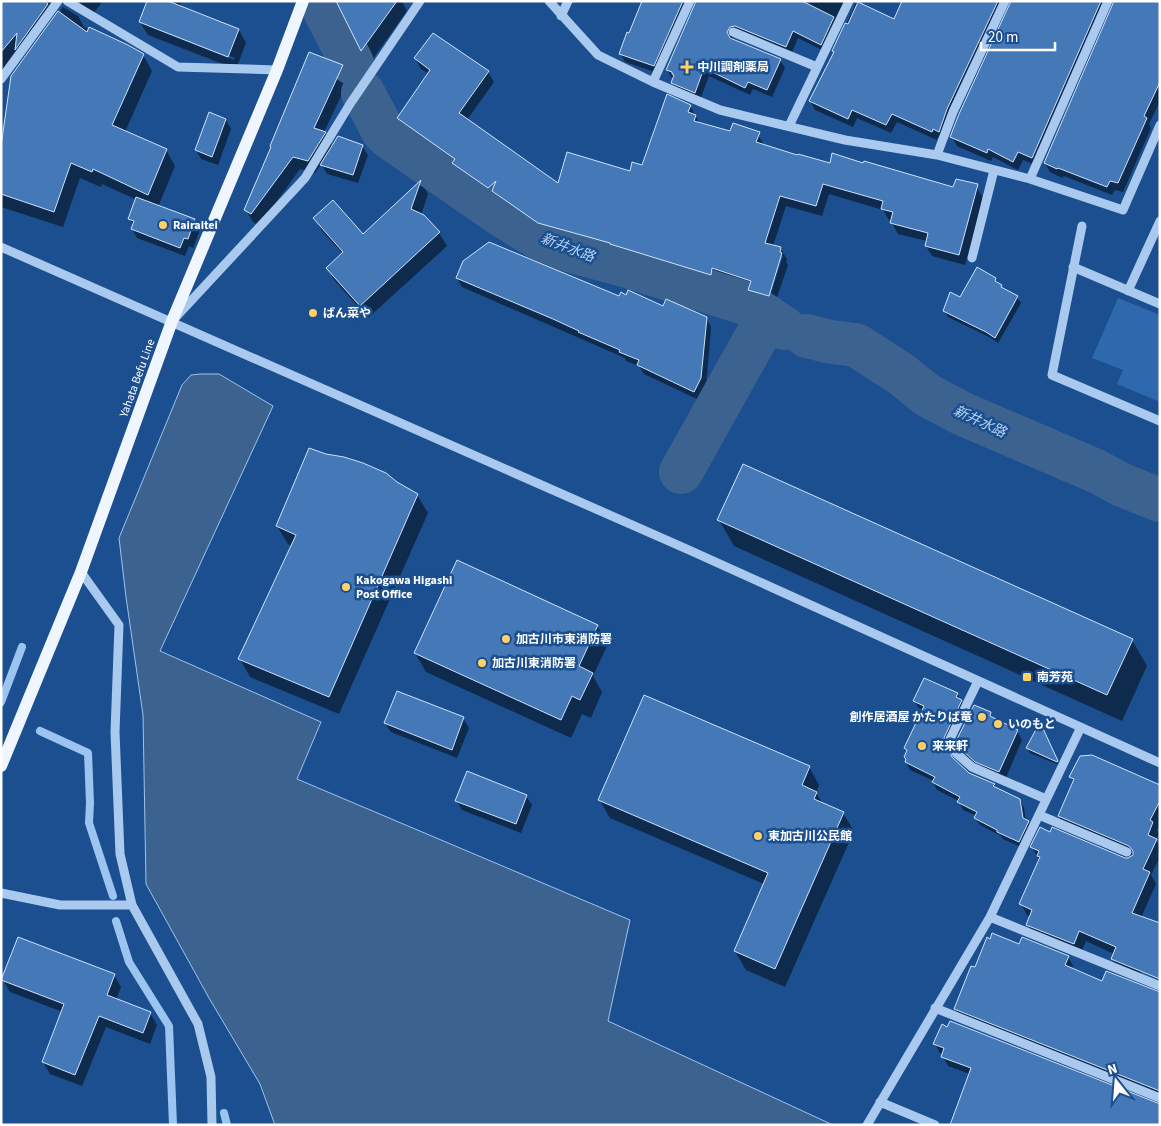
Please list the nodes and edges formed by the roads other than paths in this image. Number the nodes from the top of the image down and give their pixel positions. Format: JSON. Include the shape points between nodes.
{"nodes":[{"id":1,"x":58,"y":1,"type":"edge"},
{"id":2,"x":67,"y":1,"type":"edge"},
{"id":3,"x":303,"y":1,"type":"edge"},
{"id":4,"x":420,"y":1,"type":"edge"},
{"id":5,"x":549,"y":1,"type":"edge"},
{"id":6,"x":568,"y":1,"type":"edge"},
{"id":7,"x":690,"y":1,"type":"edge"},
{"id":8,"x":849,"y":1,"type":"edge"},
{"id":9,"x":1004,"y":1,"type":"edge"},
{"id":10,"x":1108,"y":1,"type":"edge"},
{"id":11,"x":561,"y":16,"type":"junction"},
{"id":12,"x":733,"y":32,"type":"dead end"},
{"id":13,"x":817,"y":67,"type":"junction"},
{"id":14,"x":277,"y":70,"type":"junction"},
{"id":15,"x":1,"y":79,"type":"edge"},
{"id":16,"x":653,"y":82,"type":"junction"},
{"id":17,"x":1160,"y":125,"type":"edge"},
{"id":18,"x":789,"y":126,"type":"junction"},
{"id":19,"x":937,"y":155,"type":"junction"},
{"id":20,"x":994,"y":170,"type":"junction"},
{"id":21,"x":1030,"y":179,"type":"junction"},
{"id":22,"x":1160,"y":221,"type":"edge"},
{"id":23,"x":1082,"y":226,"type":"dead end"},
{"id":24,"x":1,"y":247,"type":"edge"},
{"id":25,"x":972,"y":258,"type":"dead end"},
{"id":26,"x":1073,"y":267,"type":"junction"},
{"id":27,"x":1128,"y":291,"type":"junction"},
{"id":28,"x":1160,"y":304,"type":"edge"},
{"id":29,"x":172,"y":321,"type":"junction"},
{"id":30,"x":1160,"y":421,"type":"edge"},
{"id":31,"x":80,"y":572,"type":"junction"},
{"id":32,"x":978,"y":681,"type":"junction"},
{"id":33,"x":1081,"y":727,"type":"junction"},
{"id":34,"x":1160,"y":763,"type":"edge"},
{"id":35,"x":1,"y":766,"type":"edge"},
{"id":36,"x":1046,"y":799,"type":"junction"},
{"id":37,"x":1038,"y":815,"type":"junction"},
{"id":38,"x":1127,"y":852,"type":"dead end"},
{"id":39,"x":1,"y":893,"type":"edge"},
{"id":40,"x":132,"y":905,"type":"junction"},
{"id":41,"x":990,"y":917,"type":"junction"},
{"id":42,"x":1160,"y":986,"type":"edge"},
{"id":43,"x":935,"y":1008,"type":"junction"},
{"id":44,"x":1160,"y":1098,"type":"edge"},
{"id":45,"x":880,"y":1102,"type":"junction"},
{"id":46,"x":212,"y":1125,"type":"edge"},
{"id":47,"x":867,"y":1125,"type":"edge"},
{"id":48,"x":935,"y":1125,"type":"edge"}],
"edges":[{"from":1,"to":15,"type":"street"},
{"from":2,"to":14,"type":"street","via":[[178,67]]},
{"from":3,"to":14,"type":"main road","name":"Yahata Befu Line"},
{"from":4,"to":29,"type":"street","via":[[350,104],[305,178]]},
{"from":5,"to":11,"type":"street"},
{"from":6,"to":11,"type":"street"},
{"from":7,"to":16,"type":"street"},
{"from":8,"to":13,"type":"street"},
{"from":9,"to":19,"type":"street"},
{"from":10,"to":21,"type":"street"},
{"from":11,"to":16,"type":"street","via":[[598,55]]},
{"from":12,"to":13,"type":"street"},
{"from":13,"to":18,"type":"street"},
{"from":14,"to":29,"type":"main road","name":"Yahata Befu Line"},
{"from":16,"to":18,"type":"street","via":[[720,110]]},
{"from":17,"to":21,"type":"street","via":[[1123,210]]},
{"from":18,"to":19,"type":"street","via":[[845,140]]},
{"from":19,"to":20,"type":"street"},
{"from":20,"to":21,"type":"street"},
{"from":20,"to":25,"type":"street"},
{"from":22,"to":27,"type":"street"},
{"from":23,"to":26,"type":"street"},
{"from":24,"to":29,"type":"street"},
{"from":26,"to":27,"type":"street"},
{"from":26,"to":30,"type":"street","via":[[1052,375]]},
{"from":27,"to":28,"type":"street"},
{"from":29,"to":31,"type":"main road","name":"Yahata Befu Line"},
{"from":29,"to":32,"type":"street"},
{"from":31,"to":35,"type":"main road","name":"Yahata Befu Line"},
{"from":31,"to":40,"type":"street","via":[[119,625],[115,732],[120,854]]},
{"from":32,"to":33,"type":"street"},
{"from":32,"to":36,"type":"street","via":[[950,739],[956,753],[972,767]]},
{"from":33,"to":34,"type":"street"},
{"from":33,"to":36,"type":"street"},
{"from":36,"to":37,"type":"street"},
{"from":37,"to":38,"type":"street"},
{"from":37,"to":41,"type":"street"},
{"from":39,"to":40,"type":"street","via":[[60,905]]},
{"from":40,"to":46,"type":"street","via":[[198,1024],[211,1077]]},
{"from":41,"to":42,"type":"street"},
{"from":41,"to":43,"type":"street"},
{"from":43,"to":44,"type":"street"},
{"from":43,"to":45,"type":"street"},
{"from":45,"to":47,"type":"street"},
{"from":45,"to":48,"type":"street"}]}
